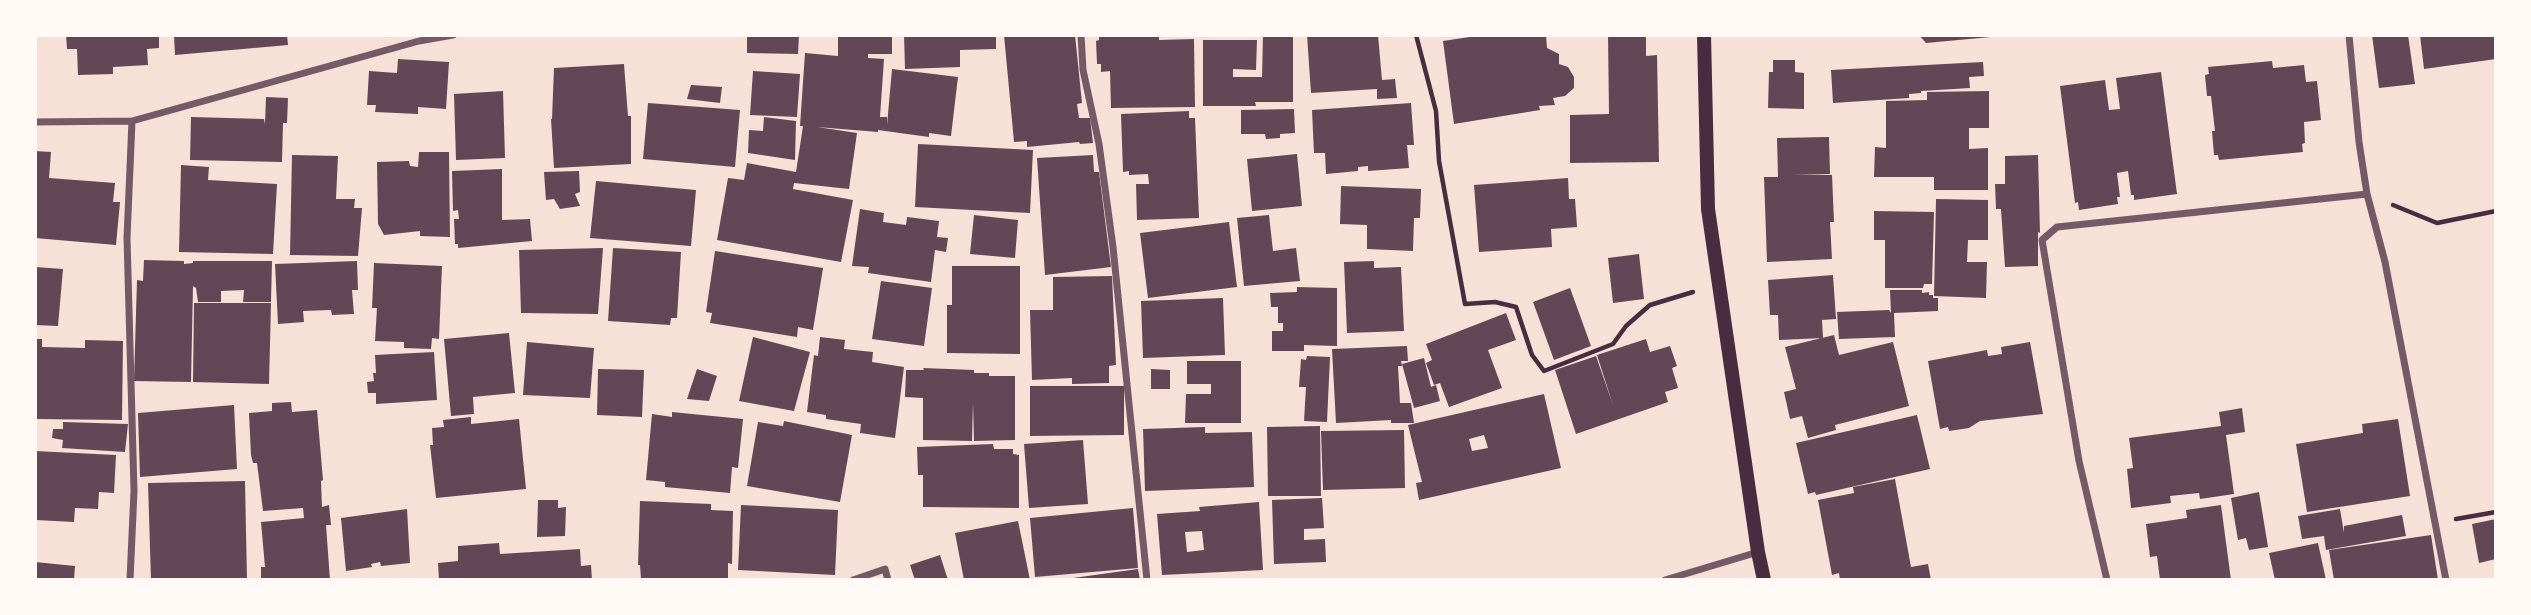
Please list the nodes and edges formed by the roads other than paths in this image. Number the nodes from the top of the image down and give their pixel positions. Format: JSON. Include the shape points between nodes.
{"nodes":[{"id":1,"x":453,"y":35,"type":"edge"},
{"id":2,"x":1081,"y":35,"type":"edge"},
{"id":3,"x":1704,"y":35,"type":"edge"},
{"id":4,"x":2349,"y":35,"type":"edge"},
{"id":5,"x":132,"y":121,"type":"junction"},
{"id":6,"x":35,"y":122,"type":"edge"},
{"id":7,"x":2367,"y":194,"type":"junction"},
{"id":8,"x":1758,"y":552,"type":"junction"},
{"id":9,"x":130,"y":580,"type":"edge"},
{"id":10,"x":853,"y":580,"type":"edge"},
{"id":11,"x":888,"y":580,"type":"edge"},
{"id":12,"x":1147,"y":580,"type":"edge"},
{"id":13,"x":1665,"y":580,"type":"edge"},
{"id":14,"x":1764,"y":580,"type":"edge"},
{"id":15,"x":2107,"y":580,"type":"edge"},
{"id":16,"x":2446,"y":580,"type":"edge"}],
"edges":[{"from":1,"to":5,"type":"street"},
{"from":2,"to":12,"type":"street","via":[[1113,247]]},
{"from":3,"to":8,"type":"main road","via":[[1708,209]]},
{"from":4,"to":7,"type":"street"},
{"from":5,"to":6,"type":"street"},
{"from":5,"to":9,"type":"street","via":[[127,238],[134,491]]},
{"from":7,"to":15,"type":"street","via":[[2057,227],[2042,240],[2079,461]]},
{"from":7,"to":16,"type":"street","via":[[2385,262]]},
{"from":8,"to":13,"type":"street"},
{"from":8,"to":14,"type":"main road"},
{"from":10,"to":11,"type":"street","via":[[885,569]]}]}
